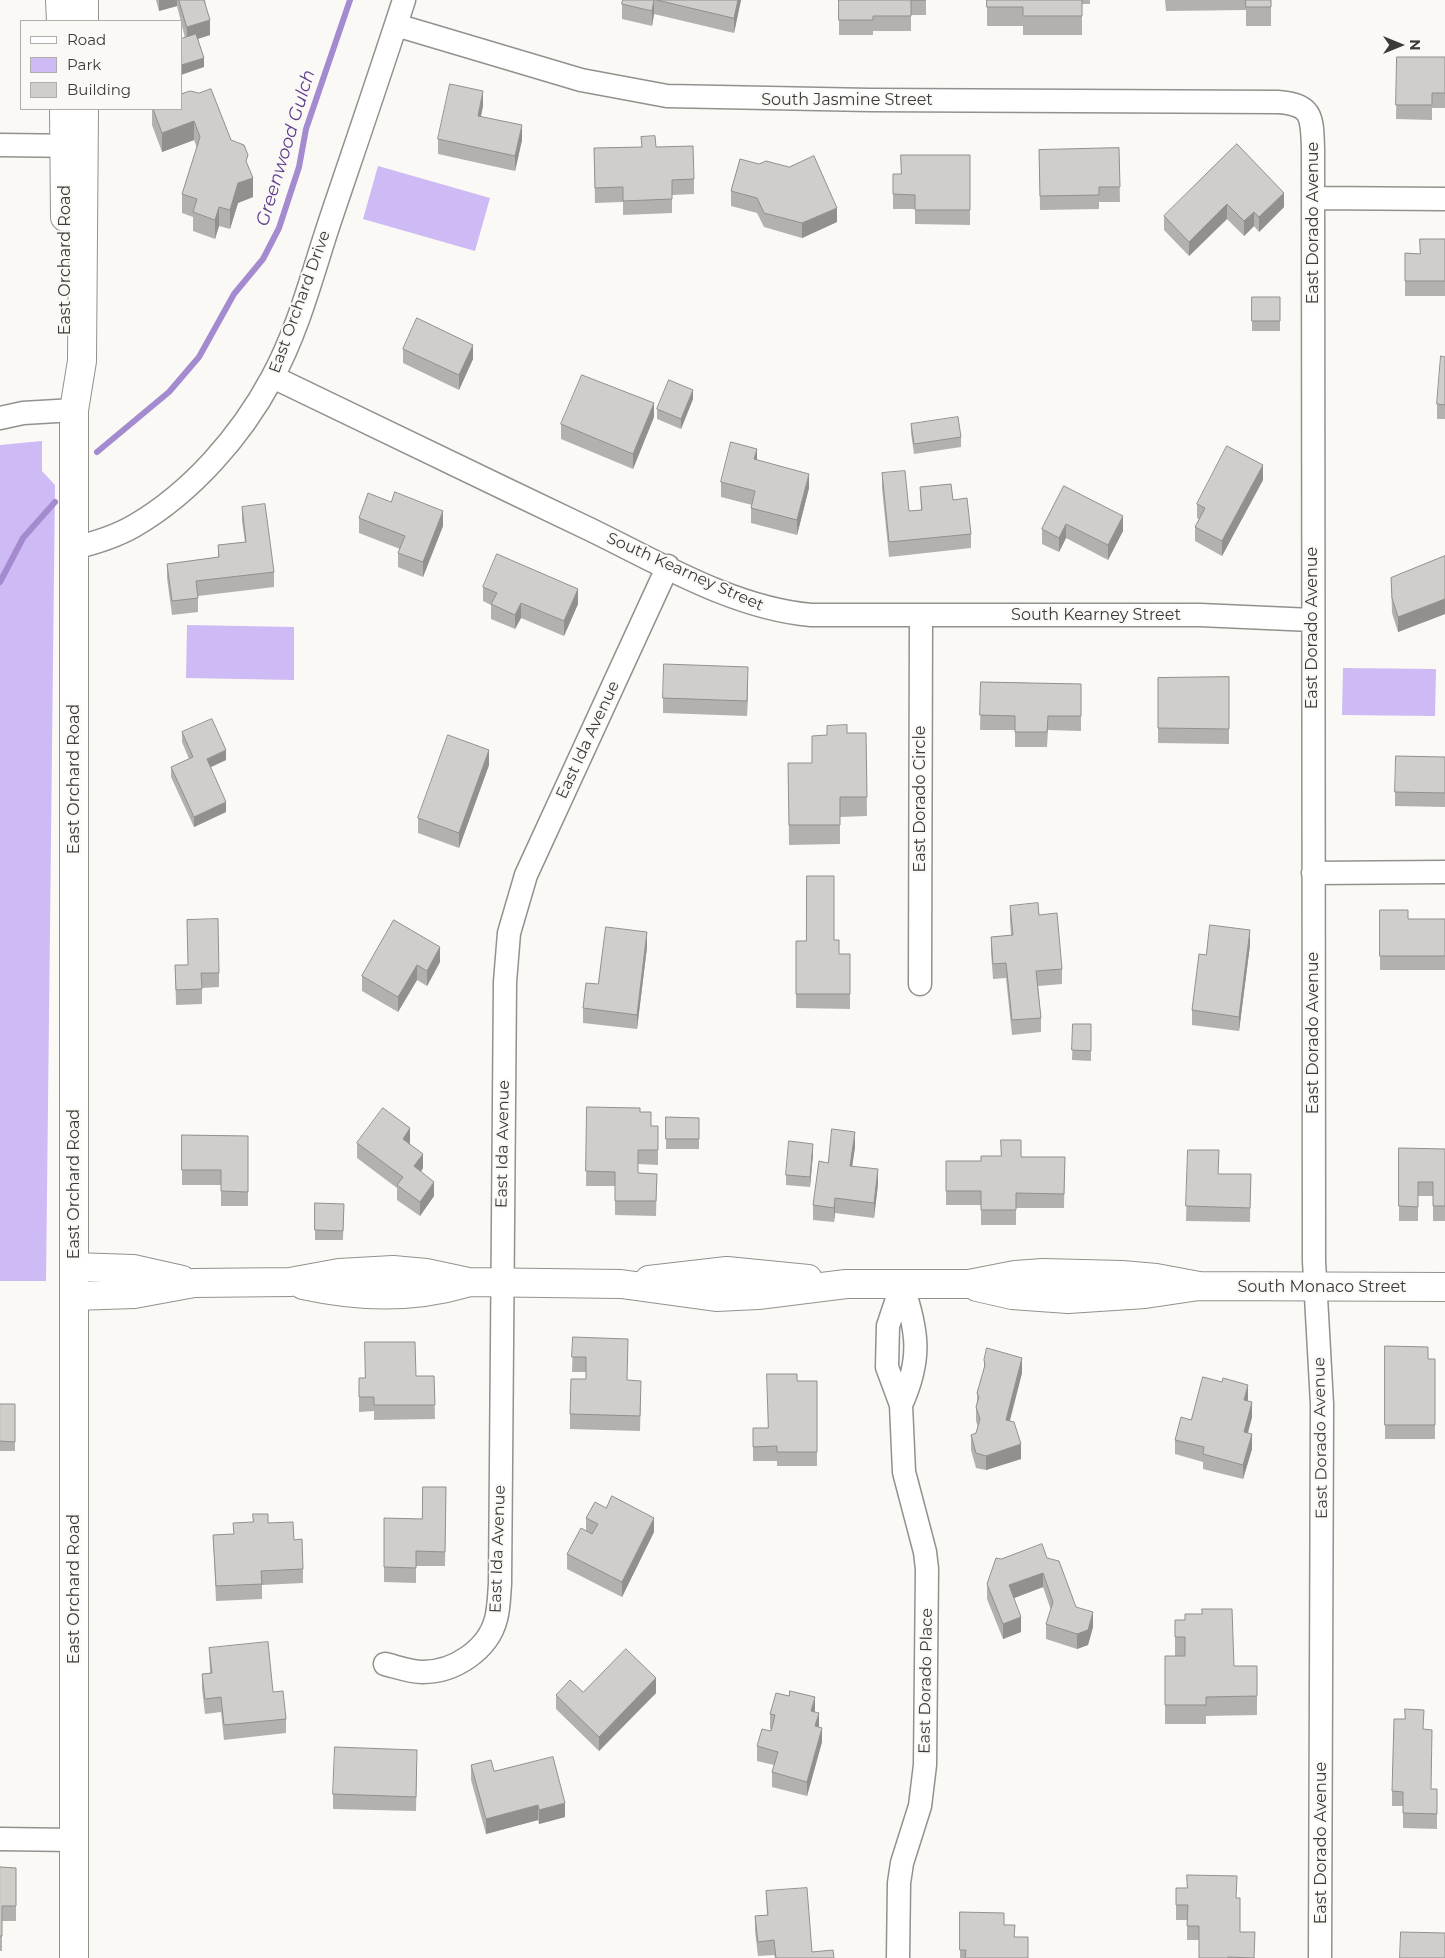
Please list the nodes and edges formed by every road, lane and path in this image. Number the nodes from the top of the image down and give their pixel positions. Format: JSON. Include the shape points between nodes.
{"nodes":[{"id":1,"x":60,"y":0,"type":"edge"},
{"id":2,"x":84,"y":0,"type":"edge"},
{"id":3,"x":404,"y":0,"type":"edge"},
{"id":4,"x":61,"y":20,"type":"edge"},
{"id":5,"x":84,"y":20,"type":"edge"},
{"id":6,"x":396,"y":24,"type":"junction"},
{"id":7,"x":64,"y":110,"type":"edge"},
{"id":8,"x":84,"y":110,"type":"edge"},
{"id":9,"x":1306,"y":110,"type":"joint"},
{"id":10,"x":0,"y":145,"type":"edge"},
{"id":11,"x":74,"y":146,"type":"junction"},
{"id":12,"x":1313,"y":198,"type":"junction"},
{"id":13,"x":1445,"y":199,"type":"edge"},
{"id":14,"x":272,"y":377,"type":"junction"},
{"id":15,"x":74,"y":410,"type":"junction"},
{"id":16,"x":0,"y":418,"type":"edge"},
{"id":17,"x":74,"y":548,"type":"junction"},
{"id":18,"x":668,"y":566,"type":"junction"},
{"id":19,"x":921,"y":615,"type":"junction"},
{"id":20,"x":1312,"y":620,"type":"junction"},
{"id":21,"x":1445,"y":872,"type":"edge"},
{"id":22,"x":1313,"y":873,"type":"junction"},
{"id":23,"x":920,"y":984,"type":"dead end"},
{"id":24,"x":74,"y":1267,"type":"junction"},
{"id":25,"x":194,"y":1283,"type":"junction"},
{"id":26,"x":502,"y":1283,"type":"junction"},
{"id":27,"x":902,"y":1284,"type":"junction"},
{"id":28,"x":1316,"y":1287,"type":"junction"},
{"id":29,"x":1445,"y":1287,"type":"edge"},
{"id":30,"x":74,"y":1296,"type":"junction"},
{"id":31,"x":385,"y":1664,"type":"dead end"},
{"id":32,"x":0,"y":1839,"type":"edge"},
{"id":33,"x":74,"y":1840,"type":"junction"},
{"id":34,"x":74,"y":1958,"type":"edge"},
{"id":35,"x":898,"y":1958,"type":"edge"},
{"id":36,"x":1320,"y":1958,"type":"edge"}],
"edges":[{"from":1,"to":4,"type":"main road"},
{"from":2,"to":5,"type":"main road"},
{"from":3,"to":6,"type":"street","name":"East Orchard Drive"},
{"from":6,"to":9,"type":"street","name":"South Jasmine Street","via":[[581,80],[667,96],[1288,102]]},
{"from":6,"to":14,"type":"street","name":"East Orchard Drive","via":[[299,312]]},
{"from":7,"to":11,"type":"main road","name":"East Orchard Road"},
{"from":8,"to":11,"type":"main road","name":"East Orchard Road"},
{"from":9,"to":12,"type":"street","name":"East Dorado Avenue","via":[[1312,127]]},
{"from":10,"to":11,"type":"street"},
{"from":11,"to":15,"type":"main road","name":"East Orchard Road","via":[[82,361]]},
{"from":12,"to":13,"type":"street"},
{"from":12,"to":20,"type":"street","name":"East Dorado Avenue"},
{"from":14,"to":17,"type":"street","name":"East Orchard Drive","via":[[234,437],[169,501],[116,536]]},
{"from":14,"to":18,"type":"street","name":"South Kearney Street"},
{"from":15,"to":16,"type":"street"},
{"from":15,"to":17,"type":"main road","name":"East Orchard Road"},
{"from":17,"to":24,"type":"main road","name":"East Orchard Road"},
{"from":18,"to":19,"type":"street","name":"South Kearney Street","via":[[737,598],[782,612]]},
{"from":18,"to":26,"type":"street","name":"East Ida Avenue","via":[[526,875],[513,915],[505,982]]},
{"from":19,"to":20,"type":"street","name":"South Kearney Street","via":[[1200,615]]},
{"from":19,"to":23,"type":"street","name":"East Dorado Circle"},
{"from":20,"to":22,"type":"street","name":"East Dorado Avenue"},
{"from":21,"to":22,"type":"street"},
{"from":22,"to":28,"type":"street","name":"East Dorado Avenue"},
{"from":24,"to":25,"type":"main road","name":"South Monaco Street","via":[[134,1269]]},
{"from":24,"to":30,"type":"main road","name":"East Orchard Road"},
{"from":25,"to":26,"type":"main road","name":"South Monaco Street","via":[[290,1282],[340,1292],[391,1295],[426,1294],[468,1282]]},
{"from":25,"to":30,"type":"main road","name":"South Monaco Street","via":[[134,1294]]},
{"from":26,"to":27,"type":"main road","name":"South Monaco Street","via":[[621,1284],[728,1271],[846,1284]]},
{"from":26,"to":31,"type":"street","name":"East Ida Avenue","via":[[500,1584],[496,1620],[485,1642],[451,1667],[423,1672]]},
{"from":27,"to":28,"type":"main road","name":"South Monaco Street","via":[[969,1284],[1012,1294],[1068,1299],[1128,1296],[1199,1286]]},
{"from":27,"to":35,"type":"street","name":"East Dorado Place","via":[[890,1316],[887,1367],[901,1405],[904,1472],[927,1569],[927,1740],[920,1806],[899,1883]]},
{"from":28,"to":29,"type":"main road","name":"South Monaco Street"},
{"from":28,"to":36,"type":"street","name":"East Dorado Avenue","via":[[1322,1404]]},
{"from":30,"to":33,"type":"main road","name":"East Orchard Road"},
{"from":32,"to":33,"type":"street"},
{"from":33,"to":34,"type":"main road","name":"East Orchard Road"}]}
